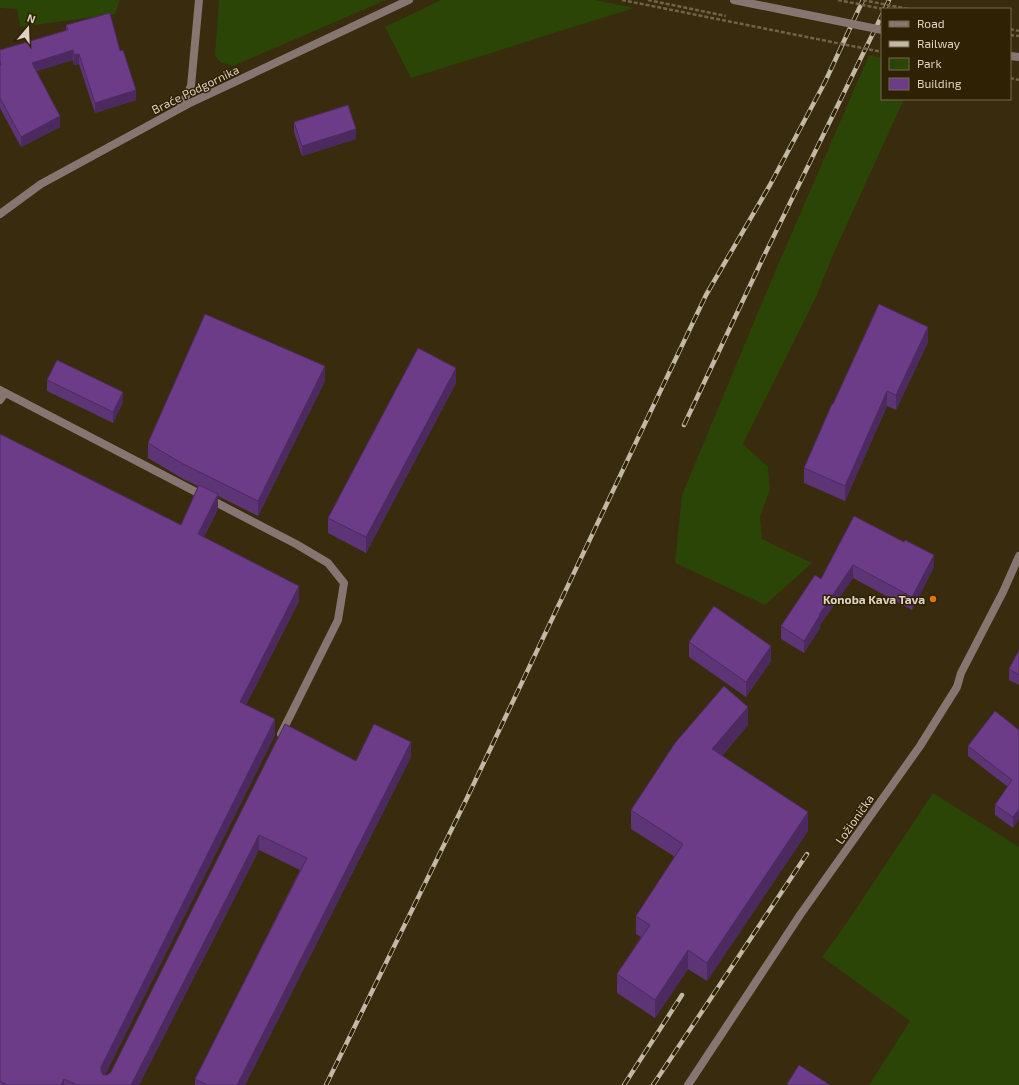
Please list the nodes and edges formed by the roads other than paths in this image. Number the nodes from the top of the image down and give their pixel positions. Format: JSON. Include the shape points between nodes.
{"nodes":[{"id":1,"x":199,"y":0,"type":"edge"},
{"id":2,"x":409,"y":0,"type":"edge"},
{"id":3,"x":734,"y":0,"type":"edge"},
{"id":4,"x":881,"y":30,"type":"edge"},
{"id":5,"x":180,"y":108,"type":"junction"},
{"id":6,"x":0,"y":214,"type":"edge"},
{"id":7,"x":3,"y":391,"type":"edge"},
{"id":8,"x":0,"y":400,"type":"edge"},
{"id":9,"x":1019,"y":556,"type":"edge"},
{"id":10,"x":277,"y":742,"type":"edge"},
{"id":11,"x":688,"y":1085,"type":"edge"}],
"edges":[{"from":1,"to":5,"type":"street","via":[[192,86]]},
{"from":2,"to":5,"type":"street","name":"Braće Podgornika"},
{"from":3,"to":4,"type":"street","bridge":true},
{"from":5,"to":6,"type":"street","name":"Braće Podgornika","via":[[42,184]]},
{"from":7,"to":8,"type":"street"},
{"from":7,"to":10,"type":"street","via":[[296,544],[328,563],[344,583],[338,620]]},
{"from":9,"to":11,"type":"street","name":"Ložionička","via":[[957,687],[920,746],[800,915]]}]}
